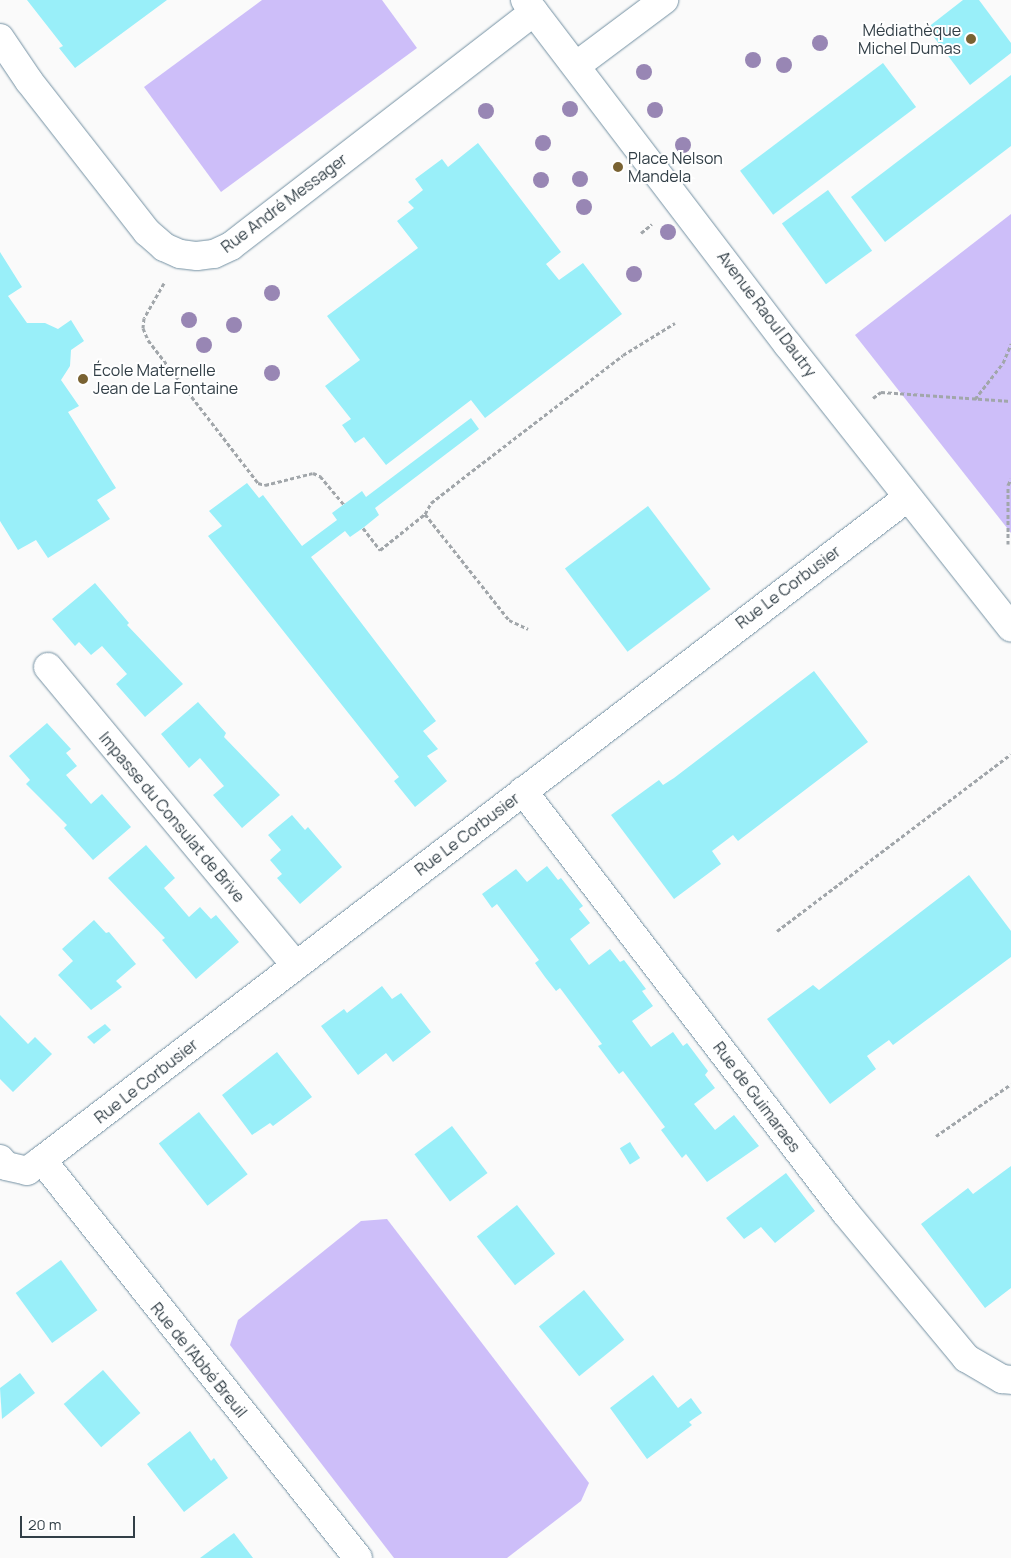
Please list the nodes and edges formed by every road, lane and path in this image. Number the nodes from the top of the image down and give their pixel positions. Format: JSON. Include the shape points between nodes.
{"nodes":[{"id":1,"x":664,"y":0,"type":"edge"},
{"id":2,"x":530,"y":6,"type":"edge"},
{"id":3,"x":0,"y":38,"type":"edge"},
{"id":4,"x":577,"y":65,"type":"junction"},
{"id":5,"x":180,"y":254,"type":"junction"},
{"id":6,"x":675,"y":323,"type":"dead end"},
{"id":7,"x":1011,"y":344,"type":"edge"},
{"id":8,"x":975,"y":399,"type":"junction"},
{"id":9,"x":1011,"y":401,"type":"edge"},
{"id":10,"x":847,"y":418,"type":"junction"},
{"id":11,"x":1011,"y":479,"type":"edge"},
{"id":12,"x":907,"y":498,"type":"junction"},
{"id":13,"x":344,"y":504,"type":"dead end"},
{"id":14,"x":425,"y":514,"type":"junction"},
{"id":15,"x":363,"y":528,"type":"dead end"},
{"id":16,"x":1008,"y":544,"type":"dead end"},
{"id":17,"x":1011,"y":627,"type":"edge"},
{"id":18,"x":528,"y":629,"type":"dead end"},
{"id":19,"x":48,"y":667,"type":"dead end"},
{"id":20,"x":1011,"y":754,"type":"edge"},
{"id":21,"x":523,"y":791,"type":"junction"},
{"id":22,"x":777,"y":931,"type":"dead end"},
{"id":23,"x":296,"y":966,"type":"junction"},
{"id":24,"x":1011,"y":1084,"type":"edge"},
{"id":25,"x":936,"y":1136,"type":"dead end"},
{"id":26,"x":0,"y":1159,"type":"edge"},
{"id":27,"x":35,"y":1166,"type":"junction"},
{"id":28,"x":1011,"y":1380,"type":"edge"},
{"id":29,"x":358,"y":1558,"type":"edge"}],
"edges":[{"from":1,"to":4,"type":"street"},
{"from":2,"to":4,"type":"street","name":"Avenue Raoul Dautry"},
{"from":2,"to":5,"type":"street","name":"Rue André Messager","via":[[231,246],[214,254]]},
{"from":3,"to":5,"type":"street","name":"Rue André Messager","via":[[29,81],[147,232],[164,247]]},
{"from":4,"to":10,"type":"street","name":"Avenue Raoul Dautry","via":[[788,345]]},
{"from":5,"to":13,"type":"path","via":[[144,318],[143,328],[148,340],[258,483],[265,485],[313,473],[320,476]]},
{"from":6,"to":14,"type":"path","via":[[623,355],[479,465],[431,503]]},
{"from":7,"to":8,"type":"path","via":[[1003,363]]},
{"from":8,"to":9,"type":"path"},
{"from":8,"to":10,"type":"path","via":[[881,392]]},
{"from":10,"to":12,"type":"street","name":"Avenue Raoul Dautry"},
{"from":11,"to":16,"type":"path","via":[[1008,485]]},
{"from":12,"to":17,"type":"street","name":"Avenue Raoul Dautry"},
{"from":12,"to":21,"type":"street","name":"Rue Le Corbusier"},
{"from":14,"to":15,"type":"path","via":[[380,550]]},
{"from":14,"to":18,"type":"path","via":[[509,620]]},
{"from":19,"to":23,"type":"street","name":"Impasse du Consulat de Brive"},
{"from":20,"to":22,"type":"path"},
{"from":21,"to":23,"type":"street","name":"Rue Le Corbusier"},
{"from":21,"to":28,"type":"street","name":"Rue de Guimaraes","via":[[845,1212],[966,1358],[1002,1379]]},
{"from":23,"to":27,"type":"street","name":"Rue Le Corbusier"},
{"from":24,"to":25,"type":"path"},
{"from":26,"to":27,"type":"street","via":[[6,1166]]},
{"from":27,"to":29,"type":"street","name":"Rue de l'Abbé Breuil"}]}
